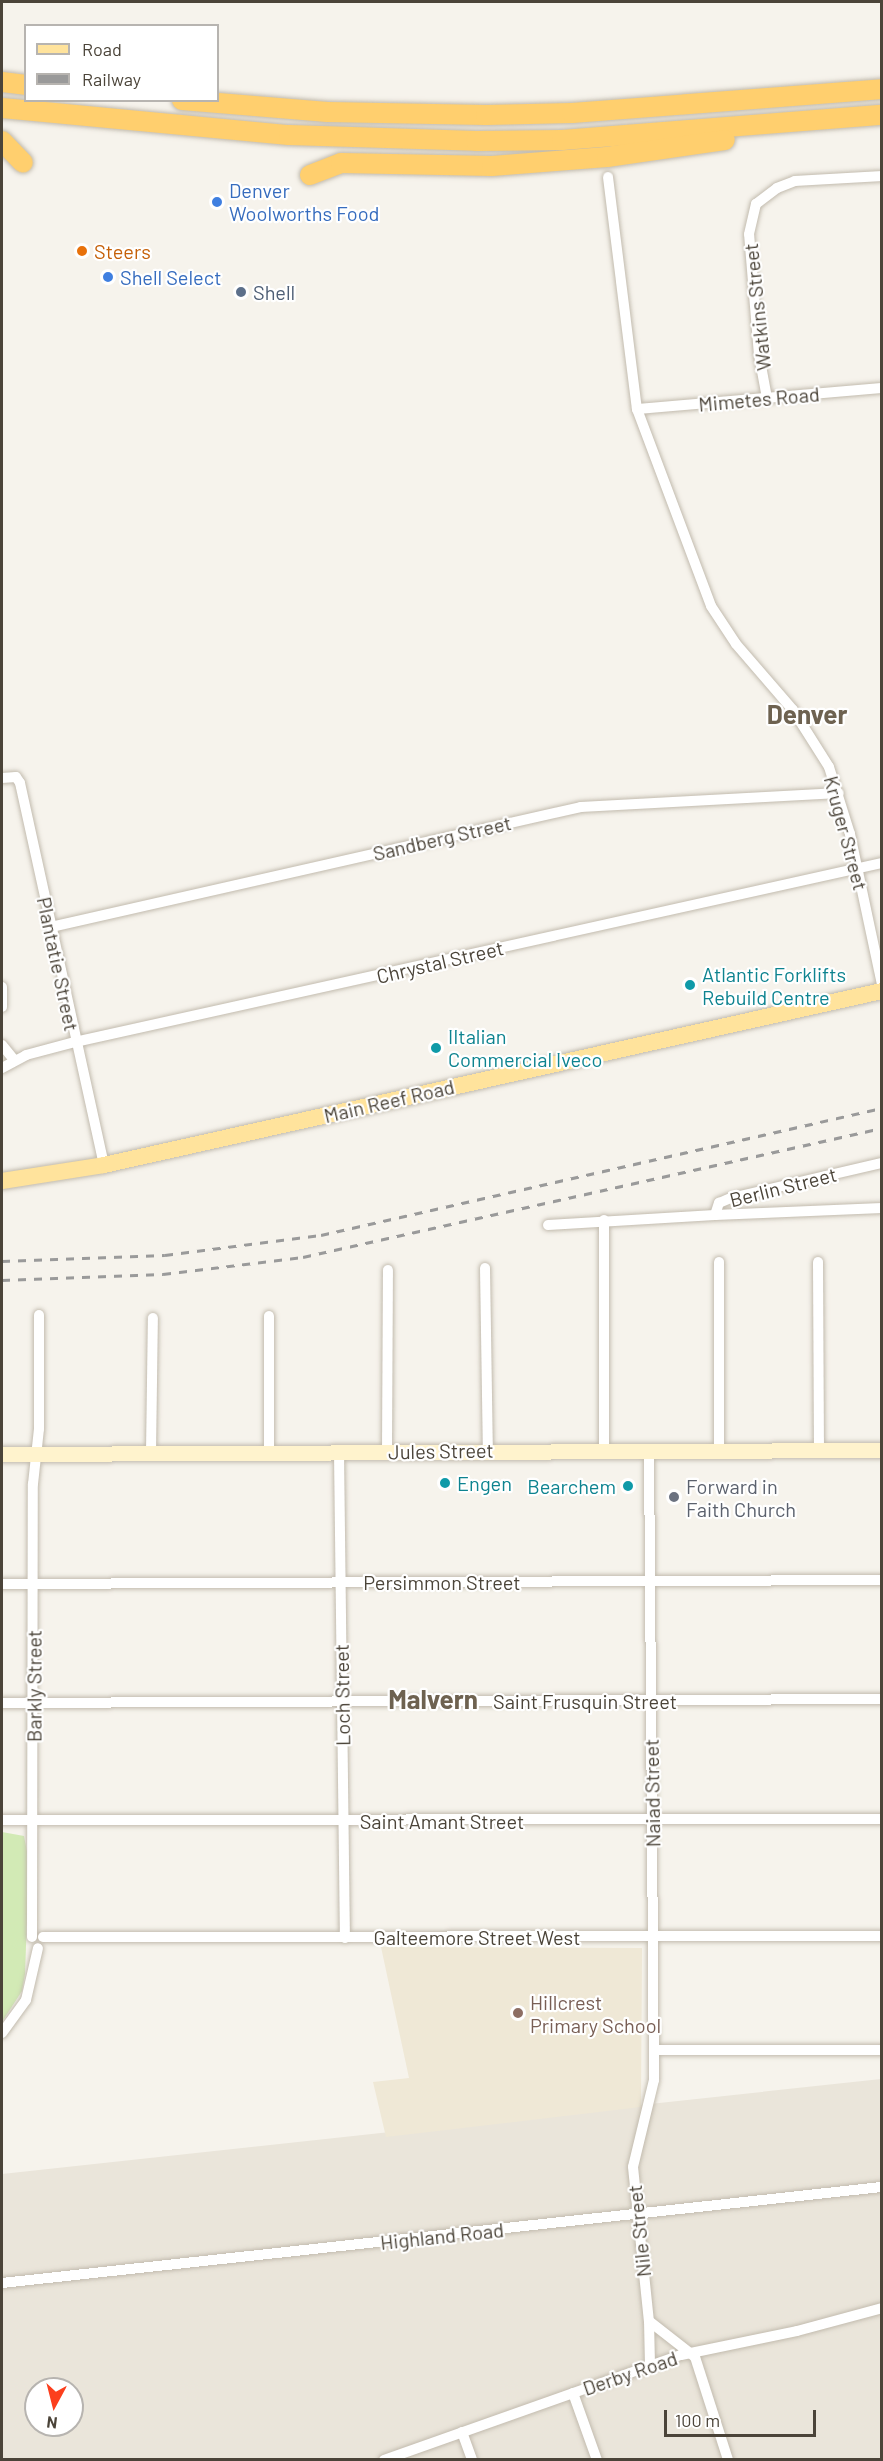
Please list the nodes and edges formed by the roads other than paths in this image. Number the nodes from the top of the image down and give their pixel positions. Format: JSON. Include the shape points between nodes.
{"nodes":[{"id":1,"x":2,"y":82,"type":"edge"},
{"id":2,"x":24,"y":85,"type":"edge"},
{"id":3,"x":882,"y":89,"type":"edge"},
{"id":4,"x":206,"y":102,"type":"edge"},
{"id":5,"x":2,"y":108,"type":"edge"},
{"id":6,"x":882,"y":117,"type":"edge"},
{"id":7,"x":2,"y":141,"type":"edge"},
{"id":8,"x":23,"y":163,"type":"dead end"},
{"id":9,"x":310,"y":175,"type":"dead end"},
{"id":10,"x":882,"y":176,"type":"edge"},
{"id":11,"x":608,"y":177,"type":"dead end"},
{"id":12,"x":882,"y":388,"type":"edge"},
{"id":13,"x":768,"y":398,"type":"junction"},
{"id":14,"x":637,"y":409,"type":"junction"},
{"id":15,"x":2,"y":778,"type":"edge"},
{"id":16,"x":839,"y":793,"type":"junction"},
{"id":17,"x":882,"y":863,"type":"edge"},
{"id":18,"x":858,"y":869,"type":"junction"},
{"id":19,"x":51,"y":927,"type":"junction"},
{"id":20,"x":882,"y":984,"type":"edge"},
{"id":21,"x":2,"y":987,"type":"edge"},
{"id":22,"x":882,"y":991,"type":"edge"},
{"id":23,"x":2,"y":1006,"type":"edge"},
{"id":24,"x":75,"y":1042,"type":"junction"},
{"id":25,"x":2,"y":1045,"type":"edge"},
{"id":26,"x":14,"y":1060,"type":"junction"},
{"id":27,"x":2,"y":1068,"type":"edge"},
{"id":28,"x":882,"y":1163,"type":"edge"},
{"id":29,"x":104,"y":1164,"type":"junction"},
{"id":30,"x":2,"y":1181,"type":"edge"},
{"id":31,"x":882,"y":1208,"type":"edge"},
{"id":32,"x":715,"y":1215,"type":"junction"},
{"id":33,"x":604,"y":1220,"type":"junction"},
{"id":34,"x":548,"y":1226,"type":"dead end"},
{"id":35,"x":718,"y":1262,"type":"dead end"},
{"id":36,"x":819,"y":1262,"type":"dead end"},
{"id":37,"x":485,"y":1268,"type":"dead end"},
{"id":38,"x":388,"y":1270,"type":"dead end"},
{"id":39,"x":39,"y":1315,"type":"dead end"},
{"id":40,"x":269,"y":1316,"type":"dead end"},
{"id":41,"x":153,"y":1318,"type":"dead end"},
{"id":42,"x":488,"y":1450,"type":"junction"},
{"id":43,"x":604,"y":1450,"type":"junction"},
{"id":44,"x":649,"y":1450,"type":"junction"},
{"id":45,"x":719,"y":1450,"type":"junction"},
{"id":46,"x":882,"y":1450,"type":"edge"},
{"id":47,"x":819,"y":1451,"type":"junction"},
{"id":48,"x":269,"y":1452,"type":"junction"},
{"id":49,"x":339,"y":1452,"type":"junction"},
{"id":50,"x":387,"y":1452,"type":"junction"},
{"id":51,"x":151,"y":1453,"type":"junction"},
{"id":52,"x":2,"y":1454,"type":"edge"},
{"id":53,"x":35,"y":1454,"type":"junction"},
{"id":54,"x":882,"y":1580,"type":"edge"},
{"id":55,"x":340,"y":1582,"type":"junction"},
{"id":56,"x":652,"y":1582,"type":"junction"},
{"id":57,"x":2,"y":1584,"type":"edge"},
{"id":58,"x":33,"y":1584,"type":"junction"},
{"id":59,"x":882,"y":1699,"type":"edge"},
{"id":60,"x":651,"y":1700,"type":"junction"},
{"id":61,"x":341,"y":1702,"type":"junction"},
{"id":62,"x":2,"y":1703,"type":"edge"},
{"id":63,"x":34,"y":1703,"type":"junction"},
{"id":64,"x":652,"y":1819,"type":"junction"},
{"id":65,"x":882,"y":1819,"type":"edge"},
{"id":66,"x":2,"y":1820,"type":"edge"},
{"id":67,"x":34,"y":1820,"type":"junction"},
{"id":68,"x":344,"y":1821,"type":"junction"},
{"id":69,"x":654,"y":1936,"type":"junction"},
{"id":70,"x":882,"y":1936,"type":"edge"},
{"id":71,"x":345,"y":1938,"type":"junction"},
{"id":72,"x":38,"y":1941,"type":"junction"},
{"id":73,"x":2,"y":2033,"type":"edge"},
{"id":74,"x":655,"y":2050,"type":"junction"},
{"id":75,"x":882,"y":2050,"type":"edge"},
{"id":76,"x":652,"y":2100,"type":"joint"},
{"id":77,"x":882,"y":2187,"type":"edge"},
{"id":78,"x":638,"y":2215,"type":"junction"},
{"id":79,"x":2,"y":2283,"type":"edge"},
{"id":80,"x":882,"y":2308,"type":"edge"},
{"id":81,"x":649,"y":2321,"type":"junction"},
{"id":82,"x":691,"y":2353,"type":"junction"},
{"id":83,"x":650,"y":2365,"type":"junction"},
{"id":84,"x":573,"y":2392,"type":"junction"},
{"id":85,"x":462,"y":2432,"type":"junction"},
{"id":86,"x":384,"y":2460,"type":"edge"},
{"id":87,"x":472,"y":2460,"type":"edge"},
{"id":88,"x":597,"y":2460,"type":"edge"},
{"id":89,"x":729,"y":2460,"type":"edge"}],
"edges":[{"from":1,"to":2,"type":"highway"},
{"from":3,"to":4,"type":"highway","via":[[595,111],[486,115],[328,112]]},
{"from":5,"to":6,"type":"highway","via":[[289,135],[454,141],[562,140]]},
{"from":6,"to":9,"type":"highway","via":[[607,157],[492,166],[341,163]]},
{"from":7,"to":8,"type":"highway"},
{"from":10,"to":13,"type":"street","name":"Watkins Street","via":[[795,181],[777,188],[756,204],[749,234],[759,355]]},
{"from":11,"to":14,"type":"street","name":"Kruger Street"},
{"from":12,"to":13,"type":"street","name":"Mimetes Road"},
{"from":13,"to":14,"type":"street","name":"Mimetes Road"},
{"from":14,"to":16,"type":"street","name":"Kruger Street","via":[[711,606],[736,644],[793,710],[823,754]]},
{"from":15,"to":19,"type":"street","name":"Plantatie Street","via":[[16,777],[20,783]]},
{"from":16,"to":18,"type":"street","name":"Kruger Street"},
{"from":16,"to":19,"type":"street","name":"Sandberg Street","via":[[581,807]]},
{"from":17,"to":18,"type":"street","name":"Chrystal Street"},
{"from":18,"to":20,"type":"street","name":"Kruger Street"},
{"from":18,"to":24,"type":"street","name":"Chrystal Street"},
{"from":19,"to":24,"type":"street","name":"Plantatie Street"},
{"from":21,"to":23,"type":"street"},
{"from":22,"to":29,"type":"main road","name":"Main Reef Road"},
{"from":24,"to":26,"type":"street","name":"Chrystal Street"},
{"from":24,"to":29,"type":"street","name":"Plantatie Street"},
{"from":25,"to":26,"type":"street"},
{"from":26,"to":27,"type":"street","name":"Chrystal Street"},
{"from":28,"to":32,"type":"street","name":"Berlin Street","via":[[731,1198],[719,1203]]},
{"from":29,"to":30,"type":"main road","name":"Main Reef Road"},
{"from":31,"to":32,"type":"street"},
{"from":32,"to":33,"type":"street","name":"Berlin Street"},
{"from":33,"to":34,"type":"street","name":"Berlin Street"},
{"from":33,"to":43,"type":"street"},
{"from":35,"to":45,"type":"street"},
{"from":36,"to":47,"type":"street"},
{"from":37,"to":42,"type":"street"},
{"from":38,"to":50,"type":"street"},
{"from":39,"to":53,"type":"street","name":"Barkly Street","via":[[39,1429]]},
{"from":40,"to":48,"type":"street"},
{"from":41,"to":51,"type":"street"},
{"from":42,"to":43,"type":"main road","name":"Jules Street"},
{"from":42,"to":50,"type":"main road","name":"Jules Street"},
{"from":43,"to":44,"type":"main road","name":"Jules Street"},
{"from":44,"to":45,"type":"main road","name":"Jules Street"},
{"from":44,"to":56,"type":"street","name":"Naiad Street"},
{"from":45,"to":47,"type":"main road","name":"Jules Street"},
{"from":46,"to":47,"type":"main road","name":"Jules Street"},
{"from":48,"to":49,"type":"main road","name":"Jules Street"},
{"from":48,"to":51,"type":"main road","name":"Jules Street"},
{"from":49,"to":50,"type":"main road","name":"Jules Street"},
{"from":49,"to":55,"type":"street","name":"Loch Street"},
{"from":51,"to":53,"type":"main road","name":"Jules Street"},
{"from":52,"to":53,"type":"main road","name":"Jules Street"},
{"from":53,"to":58,"type":"street","name":"Barkly Street"},
{"from":54,"to":56,"type":"street","name":"Persimmon Street"},
{"from":55,"to":56,"type":"street","name":"Persimmon Street"},
{"from":55,"to":58,"type":"street","name":"Persimmon Street"},
{"from":55,"to":61,"type":"street","name":"Loch Street"},
{"from":56,"to":60,"type":"street","name":"Naiad Street"},
{"from":57,"to":58,"type":"street","name":"Persimmon Street"},
{"from":58,"to":63,"type":"street","name":"Barkly Street"},
{"from":59,"to":60,"type":"street","name":"Saint Frusquin Street"},
{"from":60,"to":61,"type":"street","name":"Saint Frusquin Street"},
{"from":60,"to":64,"type":"street","name":"Naiad Street"},
{"from":61,"to":63,"type":"street","name":"Saint Frusquin Street"},
{"from":61,"to":68,"type":"street","name":"Loch Street"},
{"from":62,"to":63,"type":"street","name":"Saint Frusquin Street"},
{"from":63,"to":67,"type":"street","name":"Barkly Street"},
{"from":64,"to":65,"type":"street","name":"Saint Amant Street"},
{"from":64,"to":68,"type":"street","name":"Saint Amant Street"},
{"from":64,"to":69,"type":"street","name":"Naiad Street"},
{"from":66,"to":67,"type":"street","name":"Saint Amant Street"},
{"from":67,"to":68,"type":"street","name":"Saint Amant Street"},
{"from":67,"to":72,"type":"street","name":"Barkly Street"},
{"from":68,"to":71,"type":"street","name":"Loch Street"},
{"from":69,"to":70,"type":"street","name":"Galteemore Street West"},
{"from":69,"to":71,"type":"street","name":"Galteemore Street West"},
{"from":69,"to":74,"type":"street","name":"Naiad Street"},
{"from":71,"to":72,"type":"street","name":"Galteemore Street West"},
{"from":72,"to":73,"type":"street","name":"Barkly Street","via":[[26,2000]]},
{"from":74,"to":75,"type":"street"},
{"from":74,"to":76,"type":"street","name":"Naiad Street"},
{"from":76,"to":78,"type":"street","name":"Nile Street","via":[[633,2159]]},
{"from":77,"to":78,"type":"street","name":"Highland Road"},
{"from":78,"to":79,"type":"street","name":"Highland Road"},
{"from":78,"to":81,"type":"street","name":"Nile Street"},
{"from":80,"to":82,"type":"street","name":"Derby Road"},
{"from":81,"to":82,"type":"street"},
{"from":81,"to":83,"type":"street","name":"Nile Street"},
{"from":82,"to":83,"type":"street","name":"Derby Road"},
{"from":82,"to":89,"type":"street","via":[[698,2362]]},
{"from":83,"to":84,"type":"street","name":"Derby Road"},
{"from":84,"to":85,"type":"street","name":"Derby Road"},
{"from":84,"to":88,"type":"street"},
{"from":85,"to":86,"type":"street","name":"Derby Road"},
{"from":85,"to":87,"type":"street"}]}
